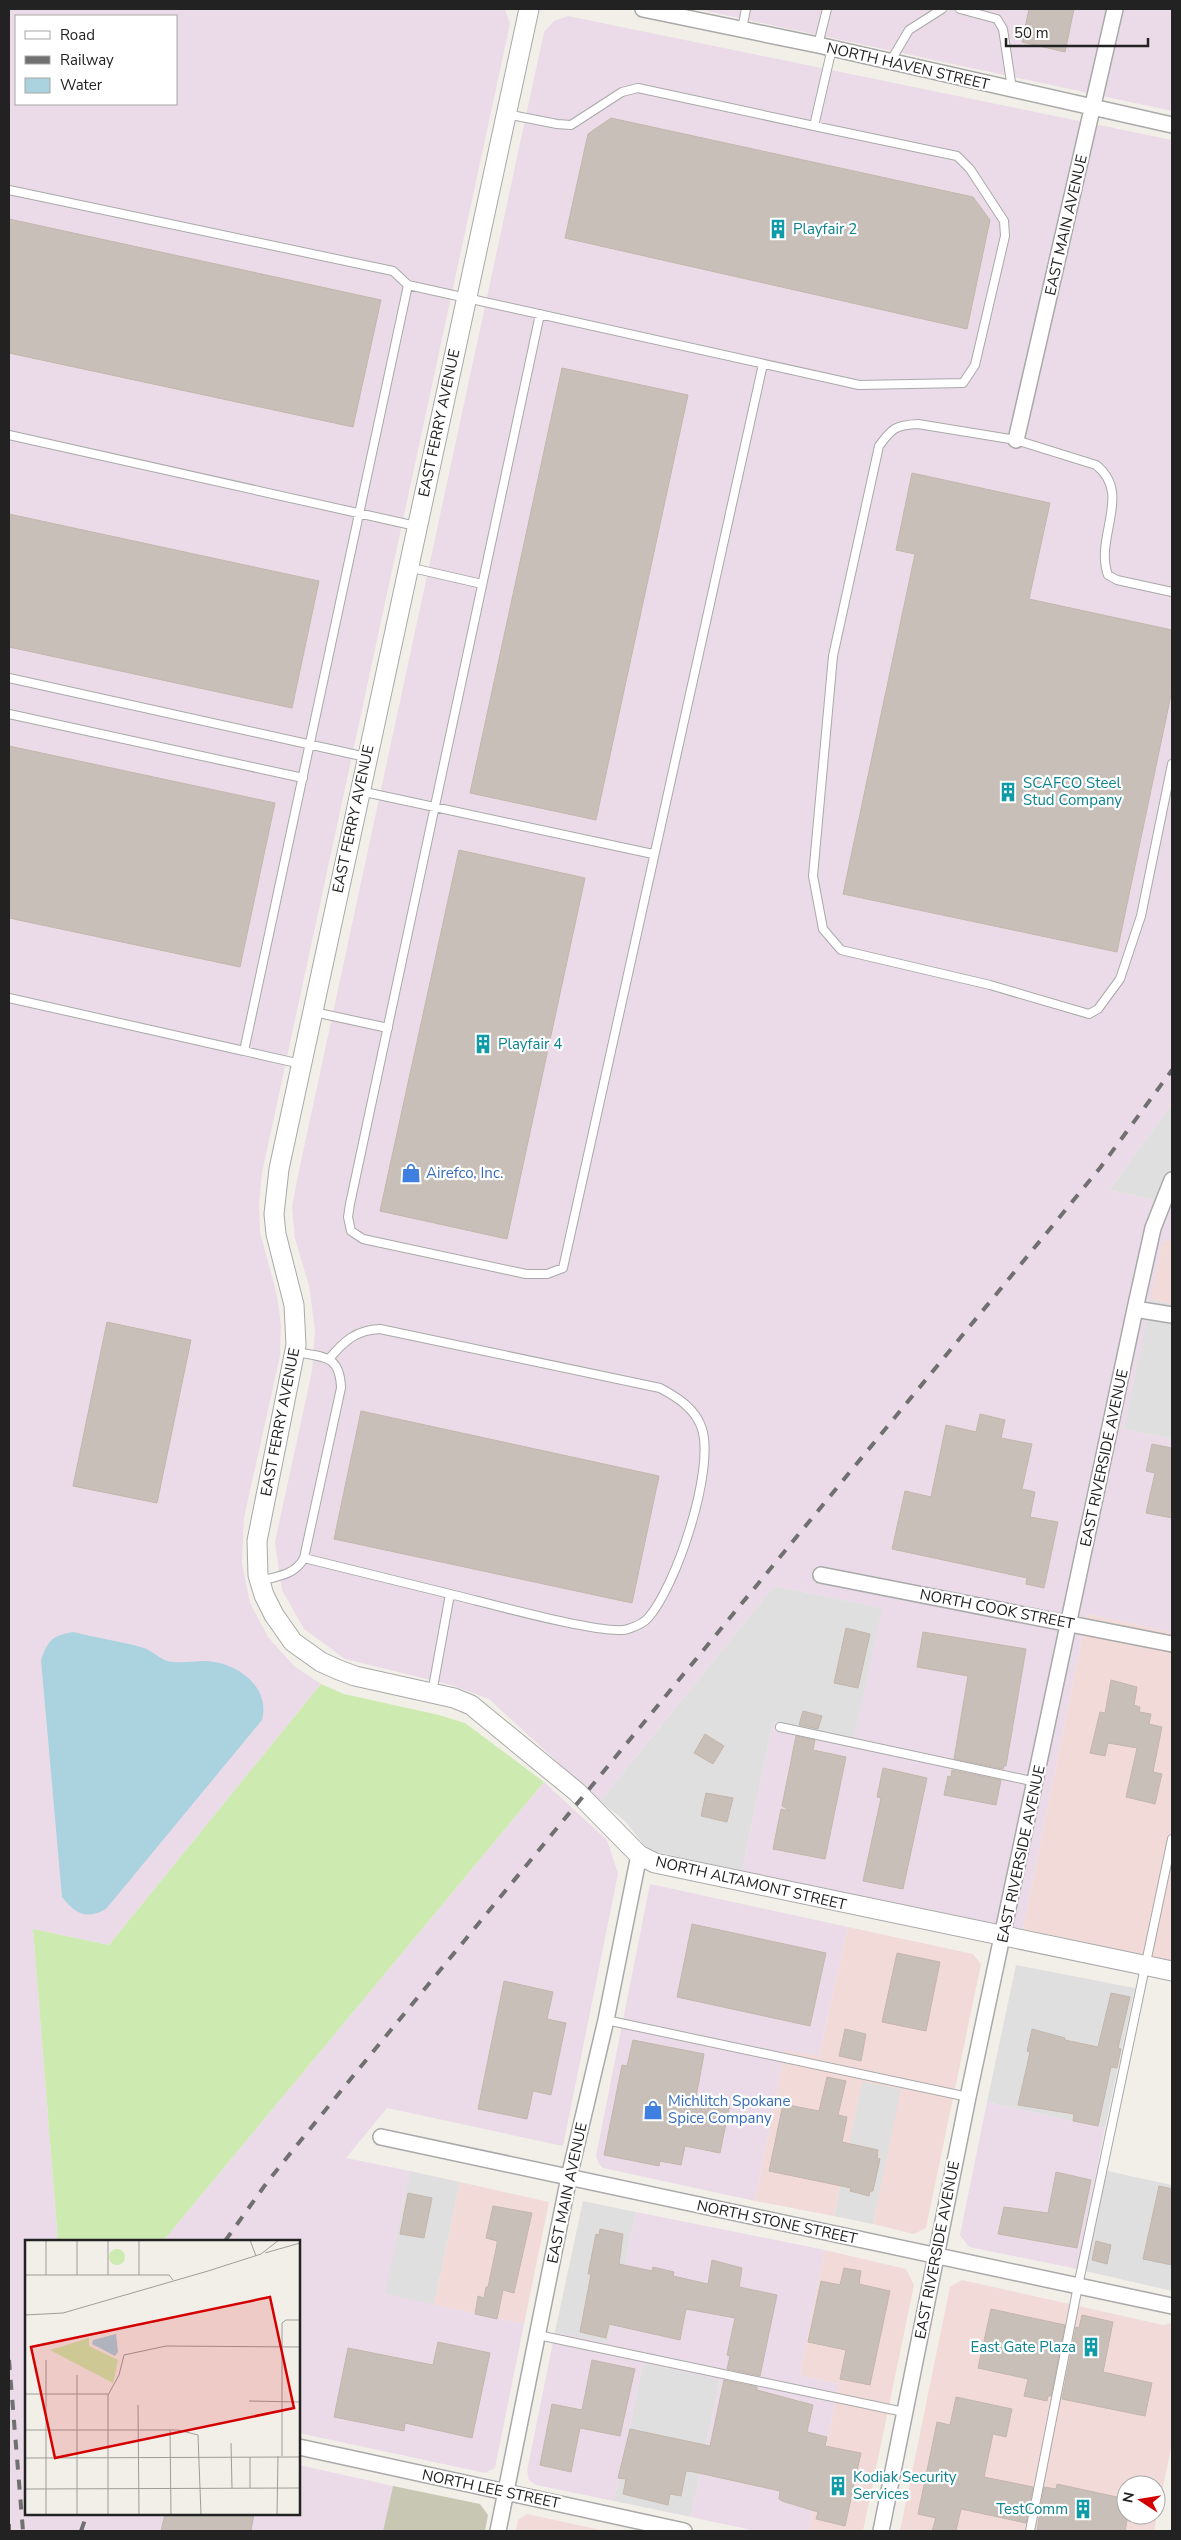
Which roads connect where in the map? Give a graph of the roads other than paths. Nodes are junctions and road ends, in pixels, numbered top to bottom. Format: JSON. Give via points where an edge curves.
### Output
{"nodes":[{"id":1,"x":528,"y":9,"type":"edge"},
{"id":2,"x":643,"y":9,"type":"edge"},
{"id":3,"x":746,"y":9,"type":"edge"},
{"id":4,"x":827,"y":9,"type":"edge"},
{"id":5,"x":942,"y":9,"type":"edge"},
{"id":6,"x":960,"y":9,"type":"edge"},
{"id":7,"x":1115,"y":9,"type":"edge"},
{"id":8,"x":742,"y":29,"type":"junction"},
{"id":9,"x":825,"y":47,"type":"junction"},
{"id":10,"x":890,"y":62,"type":"junction"},
{"id":11,"x":1012,"y":89,"type":"junction"},
{"id":12,"x":1094,"y":108,"type":"junction"},
{"id":13,"x":506,"y":113,"type":"junction"},
{"id":14,"x":1172,"y":125,"type":"edge"},
{"id":15,"x":814,"y":126,"type":"junction"},
{"id":16,"x":9,"y":190,"type":"edge"},
{"id":17,"x":408,"y":285,"type":"junction"},
{"id":18,"x":466,"y":297,"type":"junction"},
{"id":19,"x":540,"y":314,"type":"junction"},
{"id":20,"x":764,"y":364,"type":"junction"},
{"id":21,"x":9,"y":435,"type":"edge"},
{"id":22,"x":1016,"y":440,"type":"junction"},
{"id":23,"x":359,"y":513,"type":"junction"},
{"id":24,"x":416,"y":526,"type":"junction"},
{"id":25,"x":407,"y":567,"type":"junction"},
{"id":26,"x":482,"y":584,"type":"junction"},
{"id":27,"x":1172,"y":592,"type":"edge"},
{"id":28,"x":9,"y":678,"type":"edge"},
{"id":29,"x":9,"y":714,"type":"edge"},
{"id":30,"x":310,"y":744,"type":"junction"},
{"id":31,"x":366,"y":757,"type":"junction"},
{"id":32,"x":1172,"y":764,"type":"edge"},
{"id":33,"x":303,"y":778,"type":"junction"},
{"id":34,"x":359,"y":791,"type":"junction"},
{"id":35,"x":435,"y":807,"type":"junction"},
{"id":36,"x":653,"y":854,"type":"junction"},
{"id":37,"x":9,"y":998,"type":"edge"},
{"id":38,"x":312,"y":1012,"type":"junction"},
{"id":39,"x":388,"y":1028,"type":"junction"},
{"id":40,"x":244,"y":1051,"type":"junction"},
{"id":41,"x":301,"y":1064,"type":"junction"},
{"id":42,"x":1172,"y":1180,"type":"edge"},
{"id":43,"x":1135,"y":1309,"type":"junction"},
{"id":44,"x":1172,"y":1316,"type":"edge"},
{"id":45,"x":295,"y":1352,"type":"junction"},
{"id":46,"x":329,"y":1358,"type":"junction"},
{"id":47,"x":304,"y":1558,"type":"junction"},
{"id":48,"x":820,"y":1575,"type":"dead end"},
{"id":49,"x":260,"y":1581,"type":"junction"},
{"id":50,"x":450,"y":1594,"type":"junction"},
{"id":51,"x":1070,"y":1622,"type":"junction"},
{"id":52,"x":282,"y":1628,"type":"joint"},
{"id":53,"x":1172,"y":1644,"type":"edge"},
{"id":54,"x":432,"y":1693,"type":"junction"},
{"id":55,"x":780,"y":1727,"type":"dead end"},
{"id":56,"x":1036,"y":1782,"type":"junction"},
{"id":57,"x":1172,"y":1839,"type":"edge"},
{"id":58,"x":639,"y":1855,"type":"junction"},
{"id":59,"x":1003,"y":1937,"type":"junction"},
{"id":60,"x":1146,"y":1966,"type":"junction"},
{"id":61,"x":1172,"y":1971,"type":"edge"},
{"id":62,"x":606,"y":2020,"type":"junction"},
{"id":63,"x":968,"y":2097,"type":"junction"},
{"id":64,"x":381,"y":2138,"type":"dead end"},
{"id":65,"x":569,"y":2177,"type":"junction"},
{"id":66,"x":935,"y":2256,"type":"junction"},
{"id":67,"x":1078,"y":2286,"type":"junction"},
{"id":68,"x":1172,"y":2306,"type":"edge"},
{"id":69,"x":538,"y":2335,"type":"junction"},
{"id":70,"x":904,"y":2412,"type":"junction"},
{"id":71,"x":300,"y":2447,"type":"edge"},
{"id":72,"x":506,"y":2493,"type":"junction"},
{"id":73,"x":498,"y":2531,"type":"edge"},
{"id":74,"x":684,"y":2531,"type":"edge"},
{"id":75,"x":881,"y":2531,"type":"edge"},
{"id":76,"x":1030,"y":2531,"type":"edge"}],
"edges":[{"from":1,"to":13,"type":"street","name":"EAST FERRY AVENUE"},
{"from":2,"to":8,"type":"street","name":"NORTH HAVEN STREET"},
{"from":3,"to":8,"type":"lane"},
{"from":4,"to":9,"type":"lane"},
{"from":5,"to":10,"type":"lane","via":[[909,30]]},
{"from":6,"to":11,"type":"lane","via":[[997,18],[1003,28]]},
{"from":7,"to":12,"type":"street","name":"EAST MAIN AVENUE"},
{"from":8,"to":9,"type":"street","name":"NORTH HAVEN STREET"},
{"from":9,"to":10,"type":"street","name":"NORTH HAVEN STREET"},
{"from":9,"to":15,"type":"lane"},
{"from":10,"to":11,"type":"street","name":"NORTH HAVEN STREET"},
{"from":11,"to":12,"type":"street","name":"NORTH HAVEN STREET"},
{"from":12,"to":14,"type":"street","name":"NORTH HAVEN STREET"},
{"from":12,"to":22,"type":"street","name":"EAST MAIN AVENUE"},
{"from":13,"to":15,"type":"lane","via":[[571,125],[622,92],[638,88]]},
{"from":13,"to":18,"type":"street","name":"EAST FERRY AVENUE"},
{"from":15,"to":20,"type":"lane","via":[[957,156],[1004,221],[1005,236],[975,365],[963,383],[859,385]]},
{"from":16,"to":17,"type":"lane","via":[[393,271]]},
{"from":17,"to":18,"type":"lane"},
{"from":17,"to":23,"type":"lane"},
{"from":18,"to":19,"type":"lane"},
{"from":18,"to":24,"type":"street","name":"EAST FERRY AVENUE"},
{"from":19,"to":20,"type":"lane"},
{"from":19,"to":26,"type":"lane"},
{"from":20,"to":36,"type":"lane"},
{"from":21,"to":23,"type":"lane"},
{"from":22,"to":27,"type":"lane","via":[[1096,465],[1107,473],[1113,488],[1104,553],[1108,574],[1116,580]]},
{"from":22,"to":32,"type":"lane","via":[[918,424],[891,430],[879,446],[834,656],[812,876],[822,930],[841,950],[990,985],[1090,1014],[1098,1009],[1123,970],[1140,916]]},
{"from":23,"to":24,"type":"lane"},
{"from":23,"to":30,"type":"lane"},
{"from":24,"to":25,"type":"street","name":"EAST FERRY AVENUE"},
{"from":25,"to":26,"type":"lane"},
{"from":25,"to":31,"type":"street","name":"EAST FERRY AVENUE"},
{"from":26,"to":35,"type":"lane"},
{"from":28,"to":30,"type":"lane"},
{"from":29,"to":33,"type":"lane"},
{"from":30,"to":31,"type":"lane"},
{"from":30,"to":33,"type":"lane"},
{"from":31,"to":34,"type":"street","name":"EAST FERRY AVENUE"},
{"from":33,"to":40,"type":"lane"},
{"from":34,"to":35,"type":"lane"},
{"from":34,"to":38,"type":"street","name":"EAST FERRY AVENUE"},
{"from":35,"to":36,"type":"lane"},
{"from":35,"to":39,"type":"lane"},
{"from":36,"to":39,"type":"lane","via":[[563,1268],[547,1274],[526,1274],[363,1238],[351,1231],[350,1204]]},
{"from":37,"to":40,"type":"lane"},
{"from":38,"to":39,"type":"lane"},
{"from":38,"to":41,"type":"street","name":"EAST FERRY AVENUE"},
{"from":40,"to":41,"type":"lane"},
{"from":41,"to":45,"type":"street","name":"EAST FERRY AVENUE","via":[[279,1169],[274,1214],[294,1305]]},
{"from":42,"to":43,"type":"street","name":"EAST RIVERSIDE AVENUE","via":[[1153,1228]]},
{"from":43,"to":44,"type":"street"},
{"from":43,"to":51,"type":"street","name":"EAST RIVERSIDE AVENUE"},
{"from":45,"to":46,"type":"lane"},
{"from":45,"to":49,"type":"street","name":"EAST FERRY AVENUE","via":[[258,1534]]},
{"from":46,"to":47,"type":"lane","via":[[341,1376],[341,1388]]},
{"from":46,"to":50,"type":"lane","via":[[355,1334],[366,1329],[380,1329],[660,1388],[681,1400],[702,1429],[706,1458],[697,1504],[672,1576],[657,1607],[646,1621],[626,1630],[599,1629]]},
{"from":47,"to":49,"type":"lane","via":[[293,1571]]},
{"from":47,"to":50,"type":"lane"},
{"from":48,"to":51,"type":"street","name":"NORTH COOK STREET"},
{"from":49,"to":52,"type":"street","name":"EAST FERRY AVENUE","via":[[264,1596]]},
{"from":50,"to":54,"type":"lane"},
{"from":51,"to":53,"type":"street","name":"NORTH COOK STREET"},
{"from":51,"to":56,"type":"street","name":"EAST RIVERSIDE AVENUE"},
{"from":52,"to":54,"type":"street","name":"NORTH ALTAMONT STREET","via":[[307,1653],[338,1670]]},
{"from":54,"to":58,"type":"street","name":"NORTH ALTAMONT STREET","via":[[462,1701],[483,1713],[577,1792]]},
{"from":55,"to":56,"type":"lane"},
{"from":56,"to":59,"type":"street","name":"EAST RIVERSIDE AVENUE"},
{"from":57,"to":60,"type":"lane"},
{"from":58,"to":59,"type":"street","name":"NORTH ALTAMONT STREET","via":[[655,1863],[693,1873]]},
{"from":58,"to":62,"type":"street","name":"EAST MAIN AVENUE"},
{"from":59,"to":60,"type":"street","name":"NORTH ALTAMONT STREET"},
{"from":59,"to":63,"type":"street","name":"EAST RIVERSIDE AVENUE"},
{"from":60,"to":61,"type":"street","name":"NORTH ALTAMONT STREET"},
{"from":60,"to":67,"type":"lane"},
{"from":62,"to":63,"type":"lane"},
{"from":62,"to":65,"type":"street","name":"EAST MAIN AVENUE"},
{"from":63,"to":66,"type":"street","name":"EAST RIVERSIDE AVENUE"},
{"from":64,"to":65,"type":"street","name":"NORTH STONE STREET"},
{"from":65,"to":66,"type":"street","name":"NORTH STONE STREET"},
{"from":65,"to":69,"type":"street","name":"EAST MAIN AVENUE"},
{"from":66,"to":67,"type":"street","name":"NORTH STONE STREET"},
{"from":66,"to":70,"type":"street","name":"EAST RIVERSIDE AVENUE"},
{"from":67,"to":68,"type":"street","name":"NORTH STONE STREET"},
{"from":67,"to":76,"type":"lane"},
{"from":69,"to":70,"type":"lane"},
{"from":69,"to":72,"type":"street","name":"EAST MAIN AVENUE"},
{"from":70,"to":75,"type":"street","name":"EAST RIVERSIDE AVENUE"},
{"from":71,"to":72,"type":"street","name":"NORTH LEE STREET"},
{"from":72,"to":73,"type":"street","name":"EAST MAIN AVENUE"},
{"from":72,"to":74,"type":"street","name":"NORTH LEE STREET"}]}
